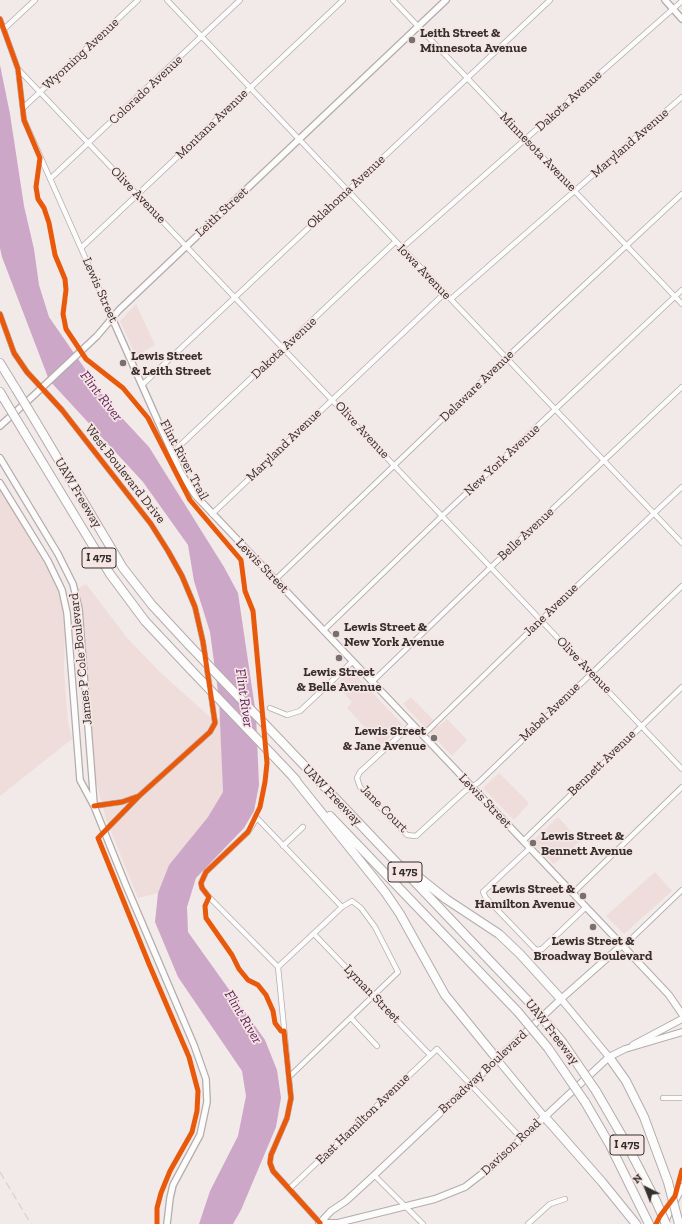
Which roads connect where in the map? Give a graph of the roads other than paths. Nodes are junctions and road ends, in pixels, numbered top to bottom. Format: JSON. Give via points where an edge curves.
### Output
{"nodes":[{"id":1,"x":35,"y":0,"type":"edge"},
{"id":2,"x":138,"y":0,"type":"edge"},
{"id":3,"x":167,"y":0,"type":"edge"},
{"id":4,"x":240,"y":0,"type":"edge"},
{"id":5,"x":343,"y":0,"type":"edge"},
{"id":6,"x":393,"y":0,"type":"edge"},
{"id":7,"x":446,"y":0,"type":"edge"},
{"id":8,"x":550,"y":0,"type":"edge"},
{"id":9,"x":665,"y":0,"type":"edge"},
{"id":10,"x":682,"y":1,"type":"edge"},
{"id":11,"x":673,"y":9,"type":"junction"},
{"id":12,"x":0,"y":19,"type":"edge"},
{"id":13,"x":682,"y":19,"type":"edge"},
{"id":14,"x":418,"y":26,"type":"junction"},
{"id":15,"x":4,"y":29,"type":"junction"},
{"id":16,"x":202,"y":37,"type":"junction"},
{"id":17,"x":18,"y":69,"type":"junction"},
{"id":18,"x":466,"y":79,"type":"junction"},
{"id":19,"x":250,"y":88,"type":"junction"},
{"id":20,"x":41,"y":92,"type":"junction"},
{"id":21,"x":682,"y":97,"type":"edge"},
{"id":22,"x":23,"y":108,"type":"junction"},
{"id":23,"x":299,"y":139,"type":"junction"},
{"id":24,"x":525,"y":140,"type":"junction"},
{"id":25,"x":89,"y":144,"type":"junction"},
{"id":26,"x":50,"y":179,"type":"junction"},
{"id":27,"x":347,"y":190,"type":"junction"},
{"id":28,"x":575,"y":190,"type":"junction"},
{"id":29,"x":682,"y":194,"type":"edge"},
{"id":30,"x":138,"y":195,"type":"junction"},
{"id":31,"x":395,"y":242,"type":"junction"},
{"id":32,"x":187,"y":246,"type":"junction"},
{"id":33,"x":627,"y":246,"type":"junction"},
{"id":34,"x":81,"y":248,"type":"junction"},
{"id":35,"x":402,"y":248,"type":"junction"},
{"id":36,"x":682,"y":290,"type":"edge"},
{"id":37,"x":445,"y":293,"type":"junction"},
{"id":38,"x":235,"y":297,"type":"junction"},
{"id":39,"x":675,"y":297,"type":"junction"},
{"id":40,"x":451,"y":300,"type":"junction"},
{"id":41,"x":682,"y":304,"type":"edge"},
{"id":42,"x":0,"y":314,"type":"edge"},
{"id":43,"x":112,"y":318,"type":"junction"},
{"id":44,"x":283,"y":348,"type":"junction"},
{"id":45,"x":506,"y":358,"type":"junction"},
{"id":46,"x":0,"y":363,"type":"edge"},
{"id":47,"x":142,"y":385,"type":"junction"},
{"id":48,"x":682,"y":387,"type":"edge"},
{"id":49,"x":2,"y":396,"type":"edge"},
{"id":50,"x":332,"y":399,"type":"junction"},
{"id":51,"x":555,"y":410,"type":"junction"},
{"id":52,"x":0,"y":426,"type":"edge"},
{"id":53,"x":172,"y":453,"type":"junction"},
{"id":54,"x":0,"y":458,"type":"edge"},
{"id":55,"x":604,"y":461,"type":"junction"},
{"id":56,"x":394,"y":465,"type":"junction"},
{"id":57,"x":0,"y":483,"type":"edge"},
{"id":58,"x":682,"y":487,"type":"edge"},
{"id":59,"x":654,"y":513,"type":"junction"},
{"id":60,"x":212,"y":514,"type":"junction"},
{"id":61,"x":442,"y":516,"type":"junction"},
{"id":62,"x":682,"y":543,"type":"edge"},
{"id":63,"x":491,"y":567,"type":"junction"},
{"id":64,"x":275,"y":580,"type":"junction"},
{"id":65,"x":682,"y":586,"type":"edge"},
{"id":66,"x":541,"y":620,"type":"junction"},
{"id":67,"x":323,"y":631,"type":"junction"},
{"id":68,"x":352,"y":662,"type":"junction"},
{"id":69,"x":591,"y":672,"type":"junction"},
{"id":70,"x":372,"y":682,"type":"junction"},
{"id":71,"x":682,"y":687,"type":"edge"},
{"id":72,"x":270,"y":708,"type":"dead end"},
{"id":73,"x":412,"y":724,"type":"junction"},
{"id":74,"x":641,"y":726,"type":"junction"},
{"id":75,"x":422,"y":735,"type":"junction"},
{"id":76,"x":682,"y":769,"type":"edge"},
{"id":77,"x":293,"y":777,"type":"junction"},
{"id":78,"x":472,"y":787,"type":"junction"},
{"id":79,"x":682,"y":787,"type":"edge"},
{"id":80,"x":139,"y":796,"type":"junction"},
{"id":81,"x":94,"y":806,"type":"junction"},
{"id":82,"x":303,"y":827,"type":"dead end"},
{"id":83,"x":104,"y":832,"type":"junction"},
{"id":84,"x":416,"y":836,"type":"joint"},
{"id":85,"x":523,"y":841,"type":"junction"},
{"id":86,"x":379,"y":845,"type":"junction"},
{"id":87,"x":284,"y":846,"type":"junction"},
{"id":88,"x":530,"y":848,"type":"junction"},
{"id":89,"x":682,"y":890,"type":"edge"},
{"id":90,"x":573,"y":893,"type":"junction"},
{"id":91,"x":342,"y":907,"type":"junction"},
{"id":92,"x":586,"y":907,"type":"junction"},
{"id":93,"x":314,"y":934,"type":"junction"},
{"id":94,"x":622,"y":945,"type":"junction"},
{"id":95,"x":278,"y":967,"type":"junction"},
{"id":96,"x":374,"y":996,"type":"junction"},
{"id":97,"x":561,"y":999,"type":"junction"},
{"id":98,"x":682,"y":1014,"type":"edge"},
{"id":99,"x":351,"y":1018,"type":"junction"},
{"id":100,"x":682,"y":1019,"type":"edge"},
{"id":101,"x":682,"y":1032,"type":"edge"},
{"id":102,"x":377,"y":1046,"type":"dead end"},
{"id":103,"x":625,"y":1049,"type":"junction"},
{"id":104,"x":430,"y":1055,"type":"junction"},
{"id":105,"x":609,"y":1057,"type":"junction"},
{"id":106,"x":497,"y":1059,"type":"junction"},
{"id":107,"x":289,"y":1077,"type":"junction"},
{"id":108,"x":469,"y":1084,"type":"junction"},
{"id":109,"x":663,"y":1098,"type":"dead end"},
{"id":110,"x":682,"y":1098,"type":"edge"},
{"id":111,"x":544,"y":1116,"type":"junction"},
{"id":112,"x":521,"y":1138,"type":"junction"},
{"id":113,"x":374,"y":1175,"type":"junction"},
{"id":114,"x":682,"y":1187,"type":"edge"},
{"id":115,"x":288,"y":1189,"type":"junction"},
{"id":116,"x":565,"y":1199,"type":"dead end"},
{"id":117,"x":682,"y":1206,"type":"edge"},
{"id":118,"x":404,"y":1207,"type":"junction"},
{"id":119,"x":673,"y":1207,"type":"junction"},
{"id":120,"x":647,"y":1221,"type":"edge"},
{"id":121,"x":167,"y":1224,"type":"edge"},
{"id":122,"x":320,"y":1224,"type":"edge"},
{"id":123,"x":423,"y":1224,"type":"edge"},
{"id":124,"x":528,"y":1224,"type":"edge"},
{"id":125,"x":636,"y":1224,"type":"edge"},
{"id":126,"x":665,"y":1224,"type":"edge"},
{"id":127,"x":679,"y":1224,"type":"edge"}],
"edges":[{"from":1,"to":15,"type":"street"},
{"from":2,"to":20,"type":"street","name":"Wyoming Avenue"},
{"from":3,"to":16,"type":"street","name":"Iowa Avenue"},
{"from":4,"to":16,"type":"street","name":"Colorado Avenue"},
{"from":5,"to":19,"type":"street","name":"Montana Avenue"},
{"from":6,"to":14,"type":"street","name":"Minnesota Avenue"},
{"from":7,"to":14,"type":"street","name":"Leith Street"},
{"from":8,"to":18,"type":"street","name":"Oklahoma Avenue"},
{"from":9,"to":11,"type":"street"},
{"from":10,"to":11,"type":"street","name":"Dakota Avenue"},
{"from":11,"to":13,"type":"street"},
{"from":11,"to":24,"type":"street","name":"Dakota Avenue"},
{"from":12,"to":15,"type":"street","name":"Lewis Street"},
{"from":14,"to":18,"type":"street","name":"Minnesota Avenue"},
{"from":14,"to":23,"type":"street","name":"Leith Street"},
{"from":15,"to":17,"type":"street","name":"Lewis Street"},
{"from":16,"to":19,"type":"street","name":"Iowa Avenue"},
{"from":16,"to":25,"type":"street","name":"Colorado Avenue"},
{"from":17,"to":20,"type":"street","name":"Olive Avenue"},
{"from":17,"to":22,"type":"street","name":"Lewis Street"},
{"from":18,"to":24,"type":"street","name":"Minnesota Avenue"},
{"from":18,"to":27,"type":"street","name":"Oklahoma Avenue"},
{"from":19,"to":23,"type":"street","name":"Iowa Avenue"},
{"from":19,"to":30,"type":"street","name":"Montana Avenue"},
{"from":20,"to":22,"type":"street","name":"Wyoming Avenue"},
{"from":20,"to":25,"type":"street","name":"Olive Avenue"},
{"from":21,"to":28,"type":"street","name":"Maryland Avenue"},
{"from":22,"to":26,"type":"street","name":"Lewis Street","via":[[24,120]]},
{"from":23,"to":27,"type":"street","name":"Iowa Avenue"},
{"from":23,"to":32,"type":"street","name":"Leith Street"},
{"from":24,"to":28,"type":"street","name":"Minnesota Avenue"},
{"from":24,"to":35,"type":"street","name":"Dakota Avenue"},
{"from":25,"to":26,"type":"street","name":"Colorado Avenue"},
{"from":25,"to":30,"type":"street","name":"Olive Avenue"},
{"from":26,"to":34,"type":"street","name":"Lewis Street"},
{"from":27,"to":31,"type":"street","name":"Iowa Avenue"},
{"from":27,"to":38,"type":"street","name":"Oklahoma Avenue"},
{"from":28,"to":33,"type":"street","name":"Minnesota Avenue"},
{"from":28,"to":40,"type":"street","name":"Maryland Avenue"},
{"from":29,"to":33,"type":"street","name":"Delaware Avenue"},
{"from":30,"to":32,"type":"street","name":"Olive Avenue"},
{"from":30,"to":34,"type":"street","name":"Montana Avenue"},
{"from":31,"to":35,"type":"street","name":"Iowa Avenue"},
{"from":31,"to":44,"type":"street","name":"Dakota Avenue"},
{"from":32,"to":38,"type":"street","name":"Olive Avenue"},
{"from":32,"to":43,"type":"street","name":"Leith Street"},
{"from":33,"to":39,"type":"street","name":"Minnesota Avenue"},
{"from":33,"to":45,"type":"street","name":"Delaware Avenue"},
{"from":34,"to":43,"type":"street","name":"Lewis Street"},
{"from":35,"to":37,"type":"street","name":"Iowa Avenue"},
{"from":36,"to":39,"type":"street","name":"New York Avenue"},
{"from":37,"to":40,"type":"street","name":"Iowa Avenue"},
{"from":37,"to":50,"type":"street","name":"Maryland Avenue"},
{"from":38,"to":44,"type":"street","name":"Olive Avenue"},
{"from":38,"to":47,"type":"street","name":"Oklahoma Avenue"},
{"from":39,"to":41,"type":"street","name":"Minnesota Avenue"},
{"from":39,"to":51,"type":"street","name":"New York Avenue"},
{"from":40,"to":45,"type":"street","name":"Iowa Avenue"},
{"from":42,"to":80,"type":"street","name":"West Boulevard Drive","via":[[14,353],[151,524],[182,576],[195,607],[215,723],[210,732]]},
{"from":43,"to":47,"type":"street","name":"Lewis Street"},
{"from":43,"to":52,"type":"street","name":"Leith Street","bridge":true,"via":[[97,336]]},
{"from":44,"to":50,"type":"street","name":"Olive Avenue"},
{"from":44,"to":53,"type":"street","name":"Dakota Avenue"},
{"from":45,"to":51,"type":"street","name":"Iowa Avenue"},
{"from":45,"to":56,"type":"street","name":"Delaware Avenue"},
{"from":46,"to":86,"type":"highway","name":"UAW Freeway","number":"I 475","bridge":true,"via":[[127,572],[152,605]]},
{"from":47,"to":53,"type":"street","name":"Lewis Street"},
{"from":48,"to":55,"type":"street","name":"Belle Avenue"},
{"from":49,"to":77,"type":"highway","name":"UAW Freeway","number":"I 475","bridge":true,"via":[[110,574],[145,620]]},
{"from":50,"to":56,"type":"street","name":"Olive Avenue"},
{"from":50,"to":60,"type":"street","name":"Maryland Avenue"},
{"from":51,"to":55,"type":"street","name":"Iowa Avenue"},
{"from":51,"to":61,"type":"street","name":"New York Avenue"},
{"from":53,"to":60,"type":"street","name":"Lewis Street","via":[[188,485]]},
{"from":54,"to":81,"type":"street","name":"James P Cole Boulevard","via":[[58,554],[73,584],[79,609]]},
{"from":55,"to":59,"type":"street","name":"Iowa Avenue"},
{"from":55,"to":63,"type":"street","name":"Belle Avenue"},
{"from":56,"to":61,"type":"street","name":"Olive Avenue"},
{"from":56,"to":64,"type":"street","name":"Delaware Avenue"},
{"from":57,"to":81,"type":"street","name":"James P Cole Boulevard","via":[[48,561],[62,590],[67,613],[80,780]]},
{"from":58,"to":59,"type":"street","name":"Jane Avenue"},
{"from":59,"to":62,"type":"street","name":"Iowa Avenue"},
{"from":59,"to":66,"type":"street","name":"Jane Avenue"},
{"from":60,"to":64,"type":"street","name":"Lewis Street"},
{"from":61,"to":63,"type":"street","name":"Olive Avenue"},
{"from":61,"to":67,"type":"street","name":"New York Avenue"},
{"from":63,"to":66,"type":"street","name":"Olive Avenue"},
{"from":63,"to":70,"type":"street","name":"Belle Avenue"},
{"from":64,"to":67,"type":"street","name":"Lewis Street"},
{"from":65,"to":69,"type":"street","name":"Mabel Avenue"},
{"from":66,"to":69,"type":"street","name":"Olive Avenue"},
{"from":66,"to":75,"type":"street","name":"Jane Avenue"},
{"from":67,"to":68,"type":"street","name":"Lewis Street"},
{"from":68,"to":70,"type":"street","name":"Lewis Street"},
{"from":68,"to":72,"type":"street","via":[[300,711],[288,715]]},
{"from":69,"to":74,"type":"street","name":"Olive Avenue"},
{"from":69,"to":78,"type":"street","name":"Mabel Avenue"},
{"from":70,"to":73,"type":"street","name":"Lewis Street"},
{"from":71,"to":74,"type":"street","name":"Bennett Avenue"},
{"from":73,"to":75,"type":"street","name":"Lewis Street"},
{"from":73,"to":84,"type":"street","name":"Jane Court","via":[[360,772],[357,778],[360,787],[407,835]]},
{"from":74,"to":76,"type":"street","name":"Olive Avenue"},
{"from":74,"to":85,"type":"street","name":"Bennett Avenue"},
{"from":75,"to":78,"type":"street","name":"Lewis Street"},
{"from":77,"to":106,"type":"highway","via":[[385,892],[446,995]]},
{"from":77,"to":120,"type":"highway","name":"UAW Freeway","number":"I 475","bridge":true,"via":[[518,1012],[548,1048],[585,1102],[610,1145]]},
{"from":78,"to":84,"type":"street","name":"Mabel Avenue"},
{"from":78,"to":85,"type":"street","name":"Lewis Street"},
{"from":79,"to":90,"type":"street"},
{"from":80,"to":81,"type":"street","via":[[122,802]]},
{"from":80,"to":83,"type":"street"},
{"from":81,"to":83,"type":"street","name":"James P Cole Boulevard"},
{"from":82,"to":87,"type":"street"},
{"from":83,"to":121,"type":"street","name":"James P Cole Boulevard","via":[[206,1079],[207,1102],[200,1135],[173,1185]]},
{"from":85,"to":88,"type":"street","name":"Lewis Street"},
{"from":86,"to":97,"type":"highway","via":[[446,899],[499,934]]},
{"from":86,"to":126,"type":"highway","name":"UAW Freeway","number":"I 475","bridge":true,"via":[[530,1002],[569,1052],[622,1134]]},
{"from":87,"to":91,"type":"street"},
{"from":87,"to":95,"type":"street","via":[[257,818],[248,832],[206,872],[201,883],[209,897]]},
{"from":88,"to":90,"type":"street","name":"Lewis Street"},
{"from":88,"to":92,"type":"street","via":[[483,892],[486,898],[536,950],[542,949]]},
{"from":89,"to":94,"type":"street","name":"Broadway Boulevard"},
{"from":90,"to":92,"type":"street","name":"Lewis Street"},
{"from":91,"to":93,"type":"street"},
{"from":91,"to":96,"type":"street","via":[[352,901],[361,908],[375,927],[398,972]]},
{"from":92,"to":94,"type":"street","name":"Lewis Street"},
{"from":93,"to":95,"type":"street"},
{"from":93,"to":96,"type":"street","name":"Lyman Street"},
{"from":94,"to":97,"type":"main road","name":"Broadway Boulevard"},
{"from":94,"to":98,"type":"main road","name":"Lewis Street","via":[[669,995]]},
{"from":95,"to":107,"type":"street"},
{"from":96,"to":99,"type":"street"},
{"from":96,"to":104,"type":"street","name":"Lyman Street"},
{"from":97,"to":105,"type":"main road"},
{"from":97,"to":106,"type":"main road","name":"Broadway Boulevard"},
{"from":99,"to":102,"type":"street"},
{"from":99,"to":107,"type":"street"},
{"from":100,"to":103,"type":"main road"},
{"from":101,"to":103,"type":"main road","name":"Davison Road"},
{"from":103,"to":105,"type":"main road","name":"Davison Road"},
{"from":104,"to":108,"type":"street","name":"East Hamilton Avenue","via":[[437,1049]]},
{"from":104,"to":115,"type":"street","name":"East Hamilton Avenue"},
{"from":105,"to":111,"type":"main road","name":"Davison Road"},
{"from":105,"to":127,"type":"highway","bridge":true,"via":[[626,1081],[644,1117],[668,1182]]},
{"from":106,"to":108,"type":"main road","name":"Broadway Boulevard"},
{"from":106,"to":111,"type":"main road"},
{"from":107,"to":115,"type":"street","via":[[291,1098],[287,1118],[270,1163]]},
{"from":108,"to":112,"type":"street"},
{"from":108,"to":113,"type":"main road","name":"Broadway Boulevard"},
{"from":109,"to":110,"type":"street"},
{"from":111,"to":112,"type":"main road","name":"Davison Road"},
{"from":111,"to":125,"type":"highway"},
{"from":112,"to":118,"type":"main road","name":"Davison Road","via":[[492,1166],[465,1186],[445,1196]]},
{"from":113,"to":118,"type":"street"},
{"from":113,"to":122,"type":"main road","name":"Broadway Boulevard","via":[[331,1211]]},
{"from":114,"to":119,"type":"main road"},
{"from":115,"to":122,"type":"street"},
{"from":116,"to":124,"type":"street","via":[[550,1204]]},
{"from":117,"to":119,"type":"main road"},
{"from":118,"to":122,"type":"main road","name":"Davison Road","via":[[338,1223]]},
{"from":118,"to":123,"type":"street"},
{"from":119,"to":126,"type":"main road"}]}
